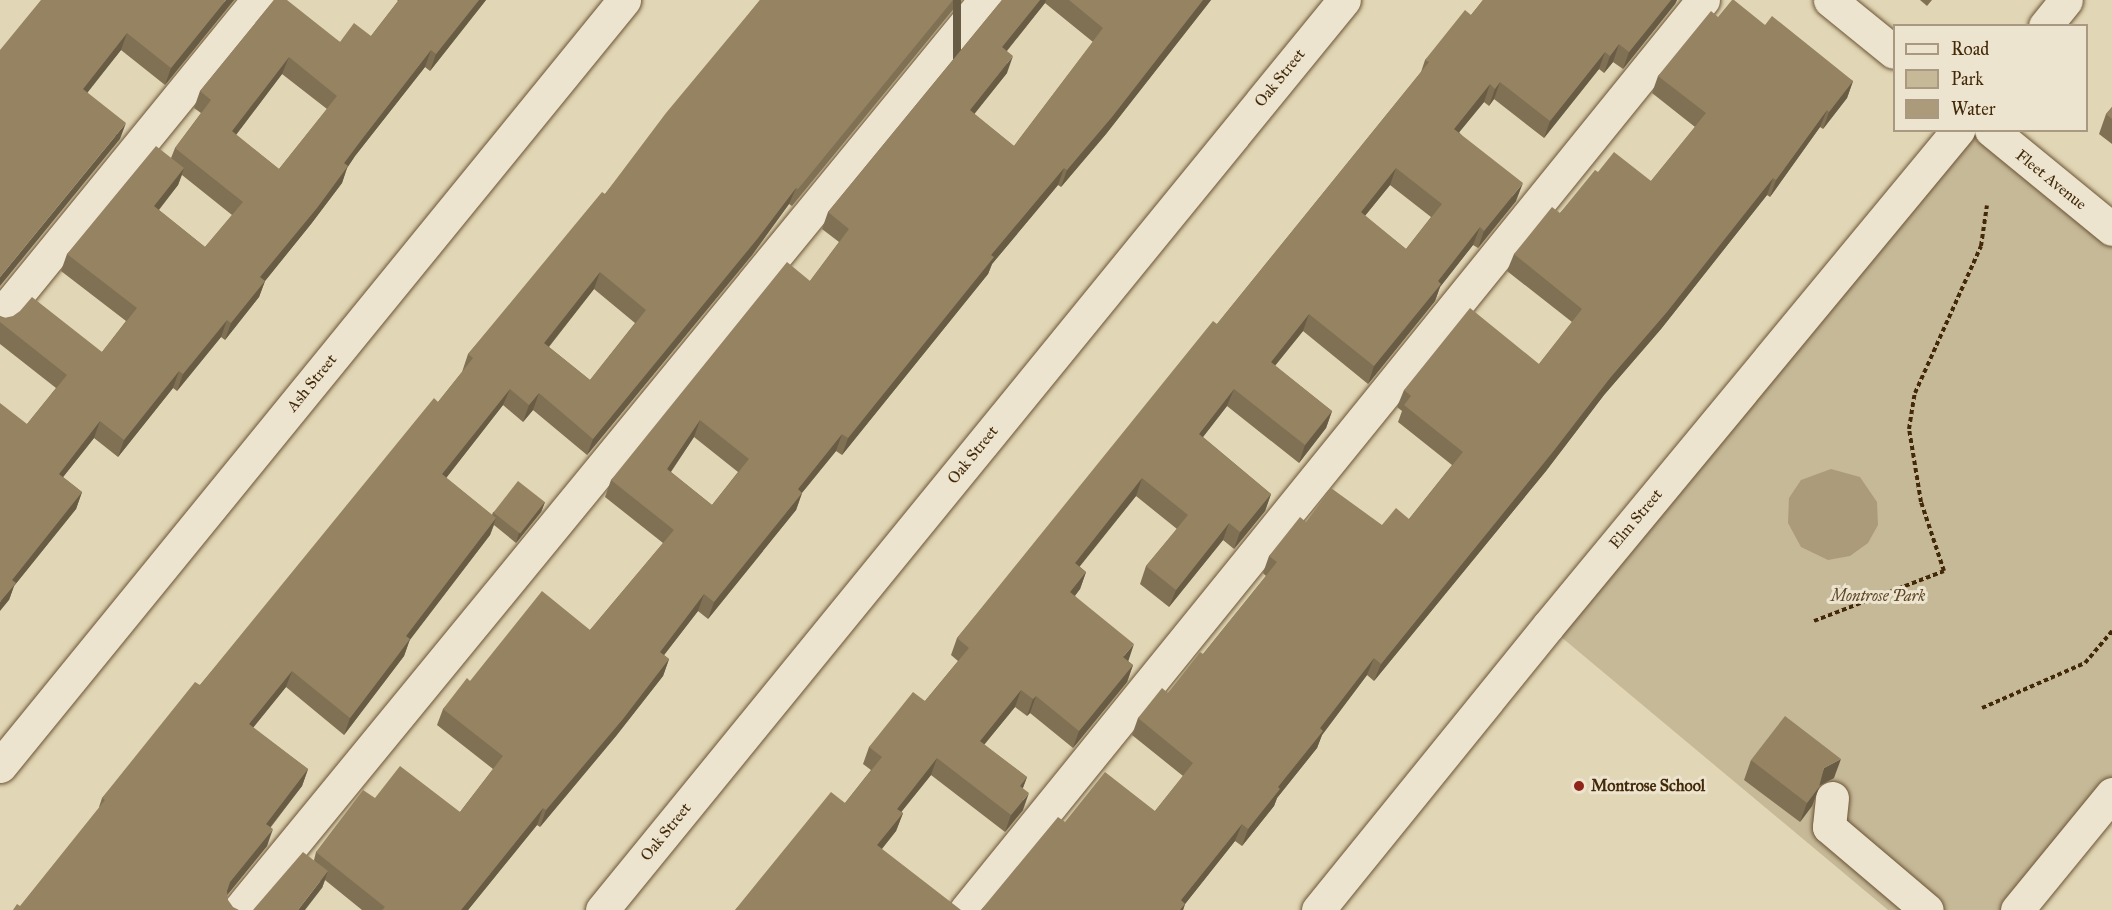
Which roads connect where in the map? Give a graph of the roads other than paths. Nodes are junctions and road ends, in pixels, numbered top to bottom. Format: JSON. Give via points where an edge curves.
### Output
{"nodes":[{"id":1,"x":258,"y":0,"type":"edge"},
{"id":2,"x":624,"y":0,"type":"edge"},
{"id":3,"x":985,"y":0,"type":"edge"},
{"id":4,"x":1344,"y":0,"type":"edge"},
{"id":5,"x":1703,"y":0,"type":"edge"},
{"id":6,"x":1830,"y":0,"type":"edge"},
{"id":7,"x":2066,"y":0,"type":"edge"},
{"id":8,"x":2047,"y":24,"type":"edge"},
{"id":9,"x":1893,"y":51,"type":"edge"},
{"id":10,"x":1956,"y":132,"type":"edge"},
{"id":11,"x":1993,"y":132,"type":"edge"},
{"id":12,"x":2112,"y":229,"type":"edge"},
{"id":13,"x":0,"y":316,"type":"edge"},
{"id":14,"x":0,"y":766,"type":"edge"},
{"id":15,"x":2112,"y":794,"type":"edge"},
{"id":16,"x":1832,"y":798,"type":"dead end"},
{"id":17,"x":239,"y":910,"type":"edge"},
{"id":18,"x":602,"y":910,"type":"edge"},
{"id":19,"x":966,"y":910,"type":"edge"},
{"id":20,"x":1318,"y":910,"type":"edge"},
{"id":21,"x":1927,"y":910,"type":"edge"},
{"id":22,"x":2018,"y":910,"type":"edge"}],
"edges":[{"from":1,"to":13,"type":"street"},
{"from":2,"to":14,"type":"street","name":"Ash Street"},
{"from":3,"to":17,"type":"street"},
{"from":4,"to":18,"type":"street","name":"Oak Street"},
{"from":5,"to":19,"type":"street"},
{"from":6,"to":9,"type":"street"},
{"from":7,"to":8,"type":"street"},
{"from":10,"to":20,"type":"street","name":"Elm Street"},
{"from":11,"to":12,"type":"street","name":"Fleet Avenue"},
{"from":15,"to":22,"type":"street"},
{"from":16,"to":21,"type":"street","via":[[1828,827]]}]}
